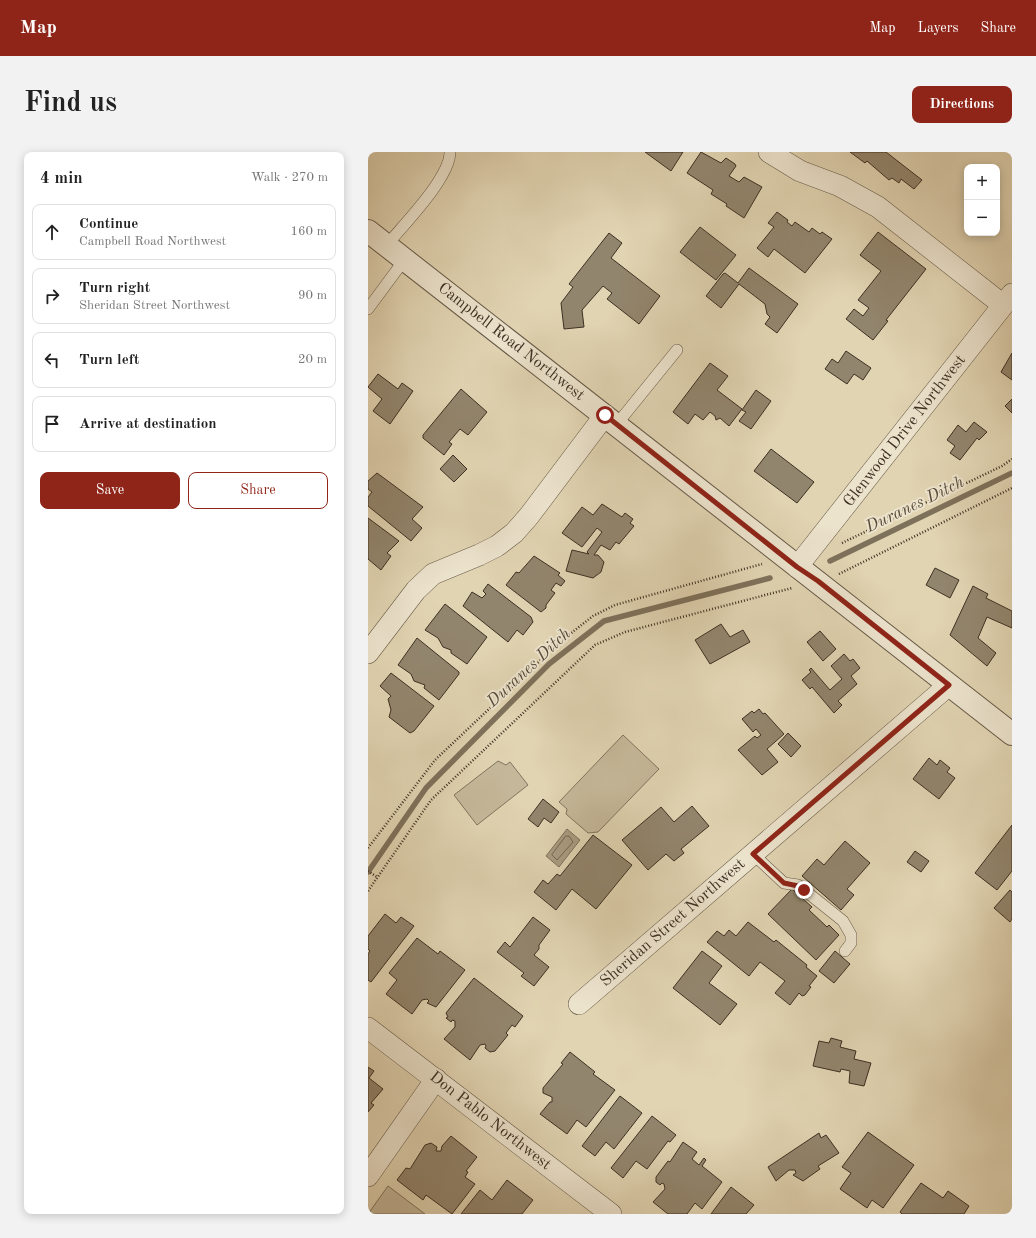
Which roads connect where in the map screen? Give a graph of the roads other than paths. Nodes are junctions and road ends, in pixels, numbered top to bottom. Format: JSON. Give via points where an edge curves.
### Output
{"nodes":[{"id":1,"x":450,"y":152,"type":"edge"},
{"id":2,"x":769,"y":152,"type":"edge"},
{"id":3,"x":368,"y":231,"type":"edge"},
{"id":4,"x":387,"y":245,"type":"junction"},
{"id":5,"x":406,"y":259,"type":"junction"},
{"id":6,"x":1008,"y":299,"type":"edge"},
{"id":7,"x":368,"y":309,"type":"edge"},
{"id":8,"x":677,"y":350,"type":"dead end"},
{"id":9,"x":611,"y":420,"type":"junction"},
{"id":10,"x":797,"y":560,"type":"junction"},
{"id":11,"x":368,"y":653,"type":"edge"},
{"id":12,"x":949,"y":685,"type":"junction"},
{"id":13,"x":1012,"y":734,"type":"edge"},
{"id":14,"x":753,"y":854,"type":"junction"},
{"id":15,"x":845,"y":952,"type":"dead end"},
{"id":16,"x":579,"y":1004,"type":"dead end"},
{"id":17,"x":368,"y":1028,"type":"edge"},
{"id":18,"x":436,"y":1079,"type":"junction"},
{"id":19,"x":368,"y":1176,"type":"edge"},
{"id":20,"x":611,"y":1214,"type":"edge"}],
"edges":[{"from":1,"to":4,"type":"lane","via":[[450,160],[441,180]]},
{"from":2,"to":6,"type":"street","via":[[800,171],[840,186],[878,207]]},
{"from":3,"to":4,"type":"street","name":"Campbell Road Northwest"},
{"from":4,"to":5,"type":"street","name":"Campbell Road Northwest"},
{"from":5,"to":7,"type":"lane"},
{"from":5,"to":9,"type":"street","name":"Campbell Road Northwest"},
{"from":6,"to":10,"type":"street","name":"Glenwood Drive Northwest"},
{"from":8,"to":9,"type":"lane"},
{"from":9,"to":10,"type":"street","name":"Campbell Road Northwest"},
{"from":9,"to":11,"type":"street","via":[[514,533],[497,546],[433,574],[416,590]]},
{"from":10,"to":12,"type":"street","name":"Campbell Road Northwest","via":[[818,581]]},
{"from":12,"to":13,"type":"street","name":"Campbell Road Northwest"},
{"from":12,"to":14,"type":"street","name":"Sheridan Street Northwest"},
{"from":14,"to":15,"type":"lane","via":[[784,883],[798,886],[843,921],[852,935],[851,943]]},
{"from":14,"to":16,"type":"street","name":"Sheridan Street Northwest"},
{"from":17,"to":18,"type":"street","name":"Don Pablo Northwest"},
{"from":18,"to":19,"type":"street"},
{"from":18,"to":20,"type":"street","name":"Don Pablo Northwest"}]}
